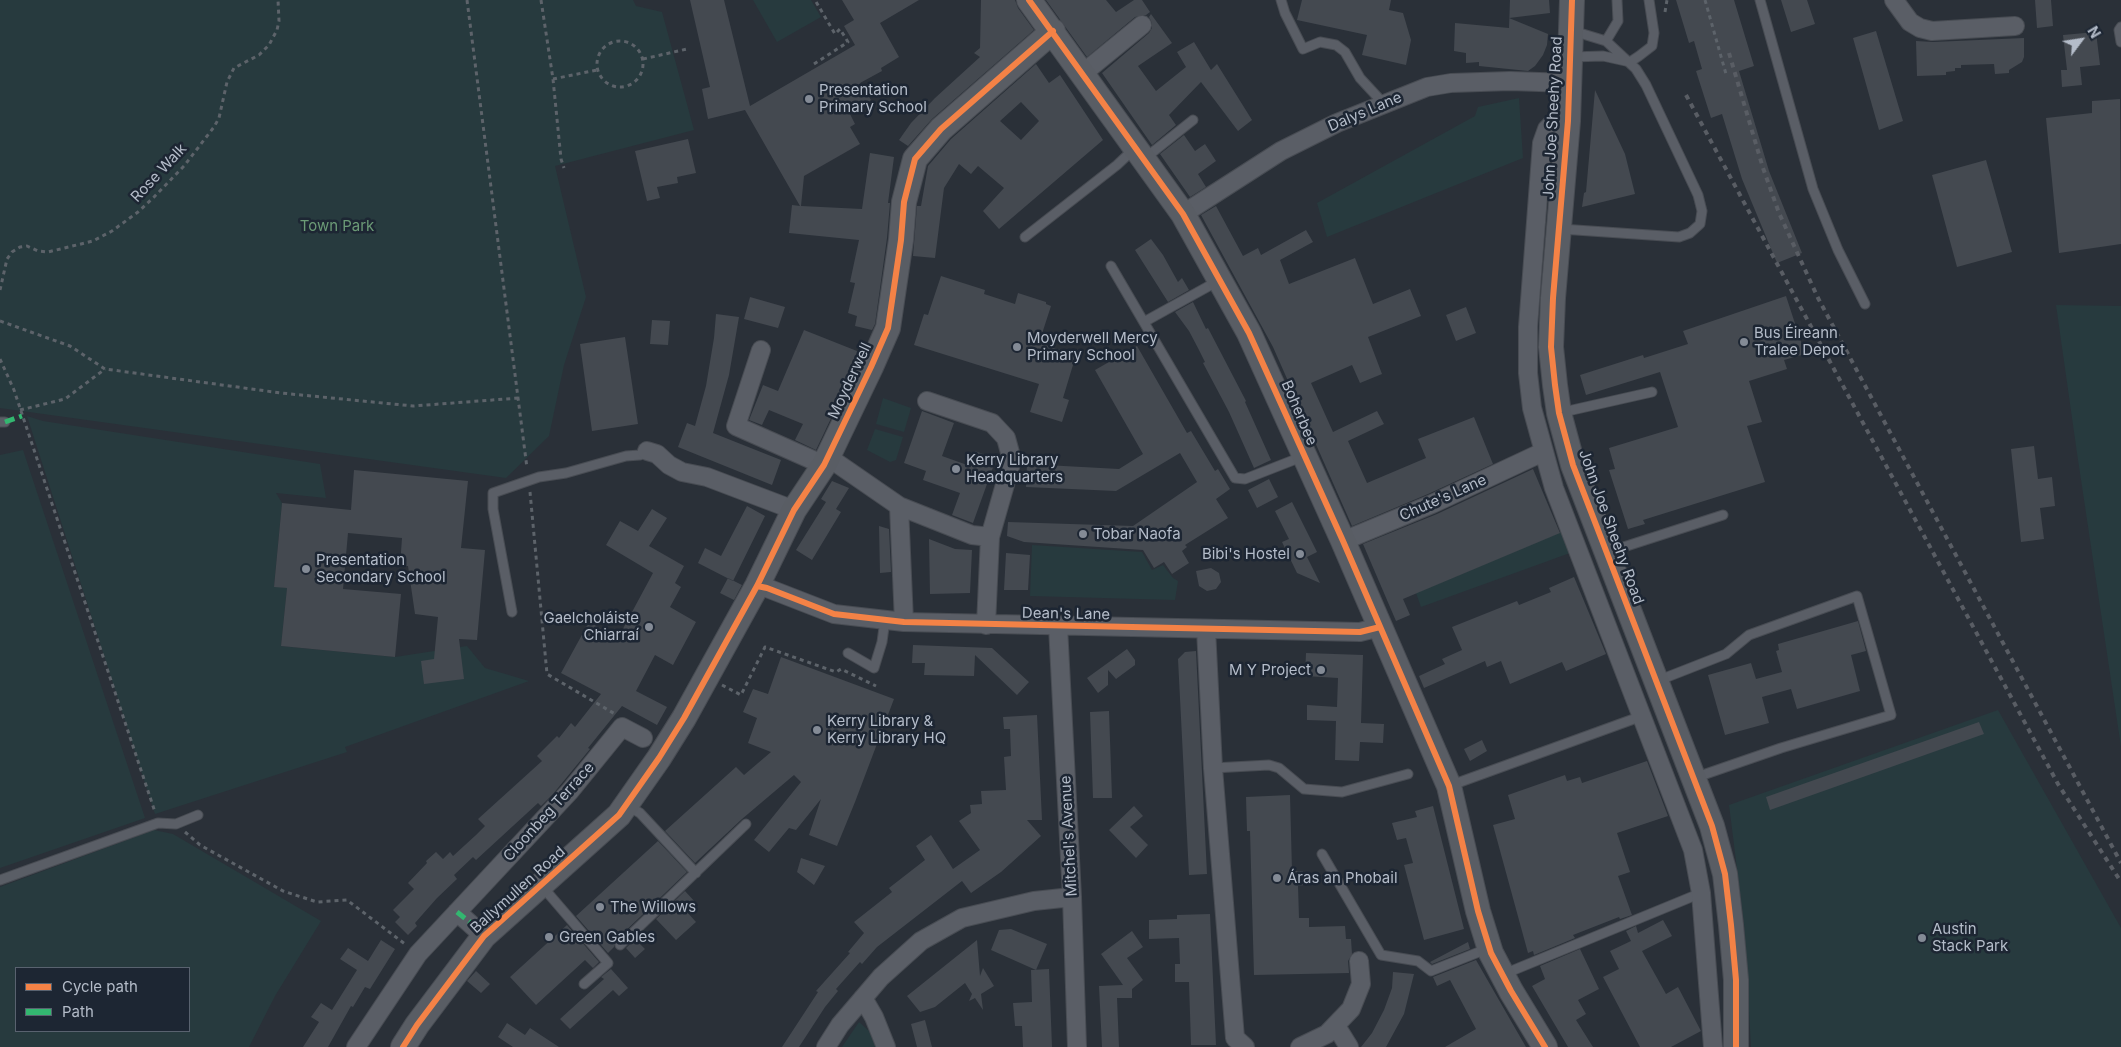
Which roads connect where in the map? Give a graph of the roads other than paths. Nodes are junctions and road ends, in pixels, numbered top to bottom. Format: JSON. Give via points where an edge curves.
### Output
{"nodes":[{"id":1,"x":1029,"y":0,"type":"edge"},
{"id":2,"x":1281,"y":0,"type":"edge"},
{"id":3,"x":1572,"y":0,"type":"edge"},
{"id":4,"x":1617,"y":0,"type":"edge"},
{"id":5,"x":1649,"y":0,"type":"edge"},
{"id":6,"x":1760,"y":0,"type":"edge"},
{"id":7,"x":1894,"y":0,"type":"edge"},
{"id":8,"x":1142,"y":25,"type":"dead end"},
{"id":9,"x":2015,"y":26,"type":"dead end"},
{"id":10,"x":2121,"y":27,"type":"edge"},
{"id":11,"x":1570,"y":30,"type":"junction"},
{"id":12,"x":1053,"y":31,"type":"junction"},
{"id":13,"x":1606,"y":41,"type":"junction"},
{"id":14,"x":2121,"y":42,"type":"edge"},
{"id":15,"x":1569,"y":57,"type":"junction"},
{"id":16,"x":1630,"y":62,"type":"junction"},
{"id":17,"x":1082,"y":74,"type":"junction"},
{"id":18,"x":1569,"y":83,"type":"junction"},
{"id":19,"x":1384,"y":104,"type":"junction"},
{"id":20,"x":1193,"y":120,"type":"dead end"},
{"id":21,"x":1568,"y":122,"type":"junction"},
{"id":22,"x":1139,"y":153,"type":"junction"},
{"id":23,"x":1184,"y":214,"type":"junction"},
{"id":24,"x":1558,"y":229,"type":"junction"},
{"id":25,"x":1025,"y":237,"type":"dead end"},
{"id":26,"x":1111,"y":266,"type":"dead end"},
{"id":27,"x":1220,"y":279,"type":"junction"},
{"id":28,"x":1865,"y":304,"type":"dead end"},
{"id":29,"x":1144,"y":322,"type":"junction"},
{"id":30,"x":761,"y":350,"type":"dead end"},
{"id":31,"x":1652,"y":392,"type":"dead end"},
{"id":32,"x":927,"y":400,"type":"dead end"},
{"id":33,"x":1559,"y":413,"type":"junction"},
{"id":34,"x":647,"y":451,"type":"joint"},
{"id":35,"x":1543,"y":452,"type":"junction"},
{"id":36,"x":1304,"y":456,"type":"junction"},
{"id":37,"x":826,"y":461,"type":"junction"},
{"id":38,"x":900,"y":506,"type":"junction"},
{"id":39,"x":794,"y":510,"type":"junction"},
{"id":40,"x":1723,"y":515,"type":"dead end"},
{"id":41,"x":990,"y":537,"type":"junction"},
{"id":42,"x":1343,"y":541,"type":"junction"},
{"id":43,"x":1606,"y":552,"type":"junction"},
{"id":44,"x":756,"y":586,"type":"junction"},
{"id":45,"x":512,"y":612,"type":"dead end"},
{"id":46,"x":885,"y":620,"type":"junction"},
{"id":47,"x":904,"y":622,"type":"junction"},
{"id":48,"x":986,"y":625,"type":"junction"},
{"id":49,"x":1058,"y":626,"type":"junction"},
{"id":50,"x":1380,"y":626,"type":"junction"},
{"id":51,"x":1206,"y":629,"type":"junction"},
{"id":52,"x":848,"y":653,"type":"dead end"},
{"id":53,"x":1657,"y":681,"type":"junction"},
{"id":54,"x":1642,"y":716,"type":"junction"},
{"id":55,"x":642,"y":738,"type":"dead end"},
{"id":56,"x":658,"y":758,"type":"joint"},
{"id":57,"x":1213,"y":768,"type":"junction"},
{"id":58,"x":1408,"y":774,"type":"dead end"},
{"id":59,"x":1694,"y":778,"type":"junction"},
{"id":60,"x":1449,"y":786,"type":"junction"},
{"id":61,"x":626,"y":804,"type":"junction"},
{"id":62,"x":198,"y":816,"type":"dead end"},
{"id":63,"x":746,"y":824,"type":"dead end"},
{"id":64,"x":1322,"y":854,"type":"dead end"},
{"id":65,"x":696,"y":873,"type":"junction"},
{"id":66,"x":0,"y":880,"type":"edge"},
{"id":67,"x":540,"y":884,"type":"junction"},
{"id":68,"x":1701,"y":893,"type":"junction"},
{"id":69,"x":1072,"y":897,"type":"junction"},
{"id":70,"x":457,"y":912,"type":"junction"},
{"id":71,"x":484,"y":936,"type":"junction"},
{"id":72,"x":620,"y":945,"type":"dead end"},
{"id":73,"x":1490,"y":948,"type":"junction"},
{"id":74,"x":1359,"y":961,"type":"dead end"},
{"id":75,"x":1502,"y":974,"type":"junction"},
{"id":76,"x":584,"y":984,"type":"dead end"},
{"id":77,"x":863,"y":998,"type":"junction"},
{"id":78,"x":1336,"y":1026,"type":"junction"},
{"id":79,"x":356,"y":1047,"type":"edge"},
{"id":80,"x":403,"y":1047,"type":"edge"},
{"id":81,"x":826,"y":1047,"type":"edge"},
{"id":82,"x":886,"y":1047,"type":"edge"},
{"id":83,"x":1077,"y":1047,"type":"edge"},
{"id":84,"x":1245,"y":1047,"type":"edge"},
{"id":85,"x":1300,"y":1047,"type":"edge"},
{"id":86,"x":1349,"y":1047,"type":"edge"},
{"id":87,"x":1545,"y":1047,"type":"edge"},
{"id":88,"x":1713,"y":1047,"type":"edge"},
{"id":89,"x":1736,"y":1047,"type":"edge"}],
"edges":[{"from":1,"to":12,"type":"main road","name":"Boherbee"},
{"from":2,"to":19,"type":"lane","via":[[1303,48],[1320,42],[1336,45],[1345,52],[1360,78]]},
{"from":3,"to":11,"type":"main road","name":"John Joe Sheehy Road"},
{"from":4,"to":13,"type":"lane","via":[[1618,21]]},
{"from":5,"to":16,"type":"lane","via":[[1654,33],[1652,46]]},
{"from":6,"to":28,"type":"lane","via":[[1813,189]]},
{"from":7,"to":9,"type":"street","via":[[1910,22],[1932,31]]},
{"from":8,"to":17,"type":"street"},
{"from":10,"to":14,"type":"lane"},
{"from":11,"to":13,"type":"lane"},
{"from":11,"to":15,"type":"main road","name":"John Joe Sheehy Road"},
{"from":12,"to":17,"type":"main road","name":"Boherbee"},
{"from":12,"to":37,"type":"main road","name":"Moyderwell","via":[[941,129],[915,159],[904,202],[888,328]]},
{"from":13,"to":16,"type":"lane"},
{"from":15,"to":16,"type":"lane","via":[[1603,56]]},
{"from":15,"to":18,"type":"main road","name":"John Joe Sheehy Road"},
{"from":16,"to":24,"type":"lane","via":[[1646,85],[1698,195],[1702,211],[1700,224],[1679,237]]},
{"from":17,"to":22,"type":"main road","name":"Boherbee"},
{"from":18,"to":19,"type":"street","name":"Dalys Lane","via":[[1450,83],[1426,87]]},
{"from":18,"to":21,"type":"main road","name":"John Joe Sheehy Road"},
{"from":19,"to":23,"type":"street","name":"Dalys Lane","via":[[1338,122],[1281,151]]},
{"from":20,"to":22,"type":"lane"},
{"from":21,"to":24,"type":"main road","name":"John Joe Sheehy Road"},
{"from":21,"to":35,"type":"street","via":[[1552,124],[1542,143],[1528,327],[1532,408]]},
{"from":22,"to":23,"type":"main road","name":"Boherbee"},
{"from":22,"to":25,"type":"lane","via":[[1117,165]]},
{"from":23,"to":27,"type":"main road","name":"Boherbee"},
{"from":24,"to":33,"type":"main road","name":"John Joe Sheehy Road","via":[[1551,347]]},
{"from":26,"to":29,"type":"lane"},
{"from":27,"to":29,"type":"lane"},
{"from":27,"to":36,"type":"main road","name":"Boherbee","via":[[1275,386]]},
{"from":29,"to":36,"type":"lane","via":[[1235,478],[1245,479]]},
{"from":30,"to":37,"type":"street","via":[[736,426]]},
{"from":31,"to":33,"type":"lane"},
{"from":32,"to":41,"type":"street","via":[[992,424],[1006,438],[1012,460]]},
{"from":33,"to":43,"type":"main road","name":"John Joe Sheehy Road","via":[[1573,465]]},
{"from":34,"to":39,"type":"street","via":[[657,454],[682,472],[708,477]]},
{"from":34,"to":45,"type":"lane","via":[[529,480],[493,493],[493,509]]},
{"from":35,"to":42,"type":"street","name":"Chute's Lane"},
{"from":35,"to":54,"type":"street"},
{"from":36,"to":42,"type":"main road","name":"Boherbee"},
{"from":37,"to":38,"type":"street"},
{"from":37,"to":39,"type":"main road","name":"Moyderwell"},
{"from":38,"to":41,"type":"street","via":[[972,536]]},
{"from":38,"to":47,"type":"street"},
{"from":39,"to":44,"type":"main road","name":"Moyderwell"},
{"from":40,"to":43,"type":"lane"},
{"from":41,"to":48,"type":"street"},
{"from":42,"to":50,"type":"main road","name":"Boherbee"},
{"from":43,"to":53,"type":"main road","name":"John Joe Sheehy Road"},
{"from":44,"to":46,"type":"street","name":"Dean's Lane","via":[[834,614]]},
{"from":44,"to":56,"type":"main road","name":"Moyderwell","via":[[684,718]]},
{"from":46,"to":47,"type":"street","name":"Dean's Lane"},
{"from":46,"to":52,"type":"lane","via":[[874,668]]},
{"from":47,"to":48,"type":"street","name":"Dean's Lane"},
{"from":48,"to":49,"type":"street","name":"Dean's Lane"},
{"from":49,"to":51,"type":"street","name":"Dean's Lane"},
{"from":49,"to":69,"type":"street","name":"Mitchel's Avenue"},
{"from":50,"to":51,"type":"street","name":"Dean's Lane","via":[[1360,632]]},
{"from":50,"to":60,"type":"main road","name":"Boherbee"},
{"from":51,"to":57,"type":"street"},
{"from":53,"to":59,"type":"main road","name":"John Joe Sheehy Road"},
{"from":53,"to":59,"type":"lane","via":[[1726,654],[1749,635],[1857,596],[1891,715]]},
{"from":54,"to":60,"type":"lane"},
{"from":54,"to":68,"type":"street","via":[[1693,850]]},
{"from":55,"to":70,"type":"street","name":"Cloonbeg Terrace","via":[[622,727],[570,790]]},
{"from":56,"to":61,"type":"main road","name":"Ballymullen Road"},
{"from":57,"to":58,"type":"lane","via":[[1269,765],[1279,768],[1304,789],[1342,792]]},
{"from":57,"to":84,"type":"street","via":[[1235,1038]]},
{"from":59,"to":89,"type":"main road","name":"John Joe Sheehy Road","via":[[1725,874],[1736,980]]},
{"from":60,"to":73,"type":"main road","name":"Boherbee","via":[[1478,911]]},
{"from":61,"to":65,"type":"lane","via":[[640,813]]},
{"from":61,"to":67,"type":"main road","name":"Ballymullen Road","via":[[619,815],[586,846]]},
{"from":62,"to":66,"type":"lane","via":[[176,824],[158,822]]},
{"from":63,"to":65,"type":"lane"},
{"from":64,"to":73,"type":"lane","via":[[1381,956],[1418,961],[1431,971]]},
{"from":65,"to":72,"type":"lane"},
{"from":67,"to":71,"type":"main road","name":"Ballymullen Road"},
{"from":67,"to":76,"type":"lane","via":[[608,963]]},
{"from":68,"to":75,"type":"lane"},
{"from":68,"to":88,"type":"street"},
{"from":69,"to":77,"type":"street","via":[[1034,901],[962,918],[921,941]]},
{"from":69,"to":83,"type":"street","name":"Mitchel's Avenue"},
{"from":70,"to":71,"type":"street"},
{"from":70,"to":79,"type":"street","name":"Cloonbeg Terrace","via":[[418,954]]},
{"from":71,"to":80,"type":"main road","name":"Ballymullen Road"},
{"from":73,"to":75,"type":"main road","name":"Boherbee"},
{"from":74,"to":78,"type":"street","via":[[1361,984],[1351,1009]]},
{"from":75,"to":87,"type":"main road","name":"Boherbee"},
{"from":77,"to":81,"type":"street"},
{"from":77,"to":82,"type":"street"},
{"from":78,"to":85,"type":"street"},
{"from":78,"to":86,"type":"street"}]}
